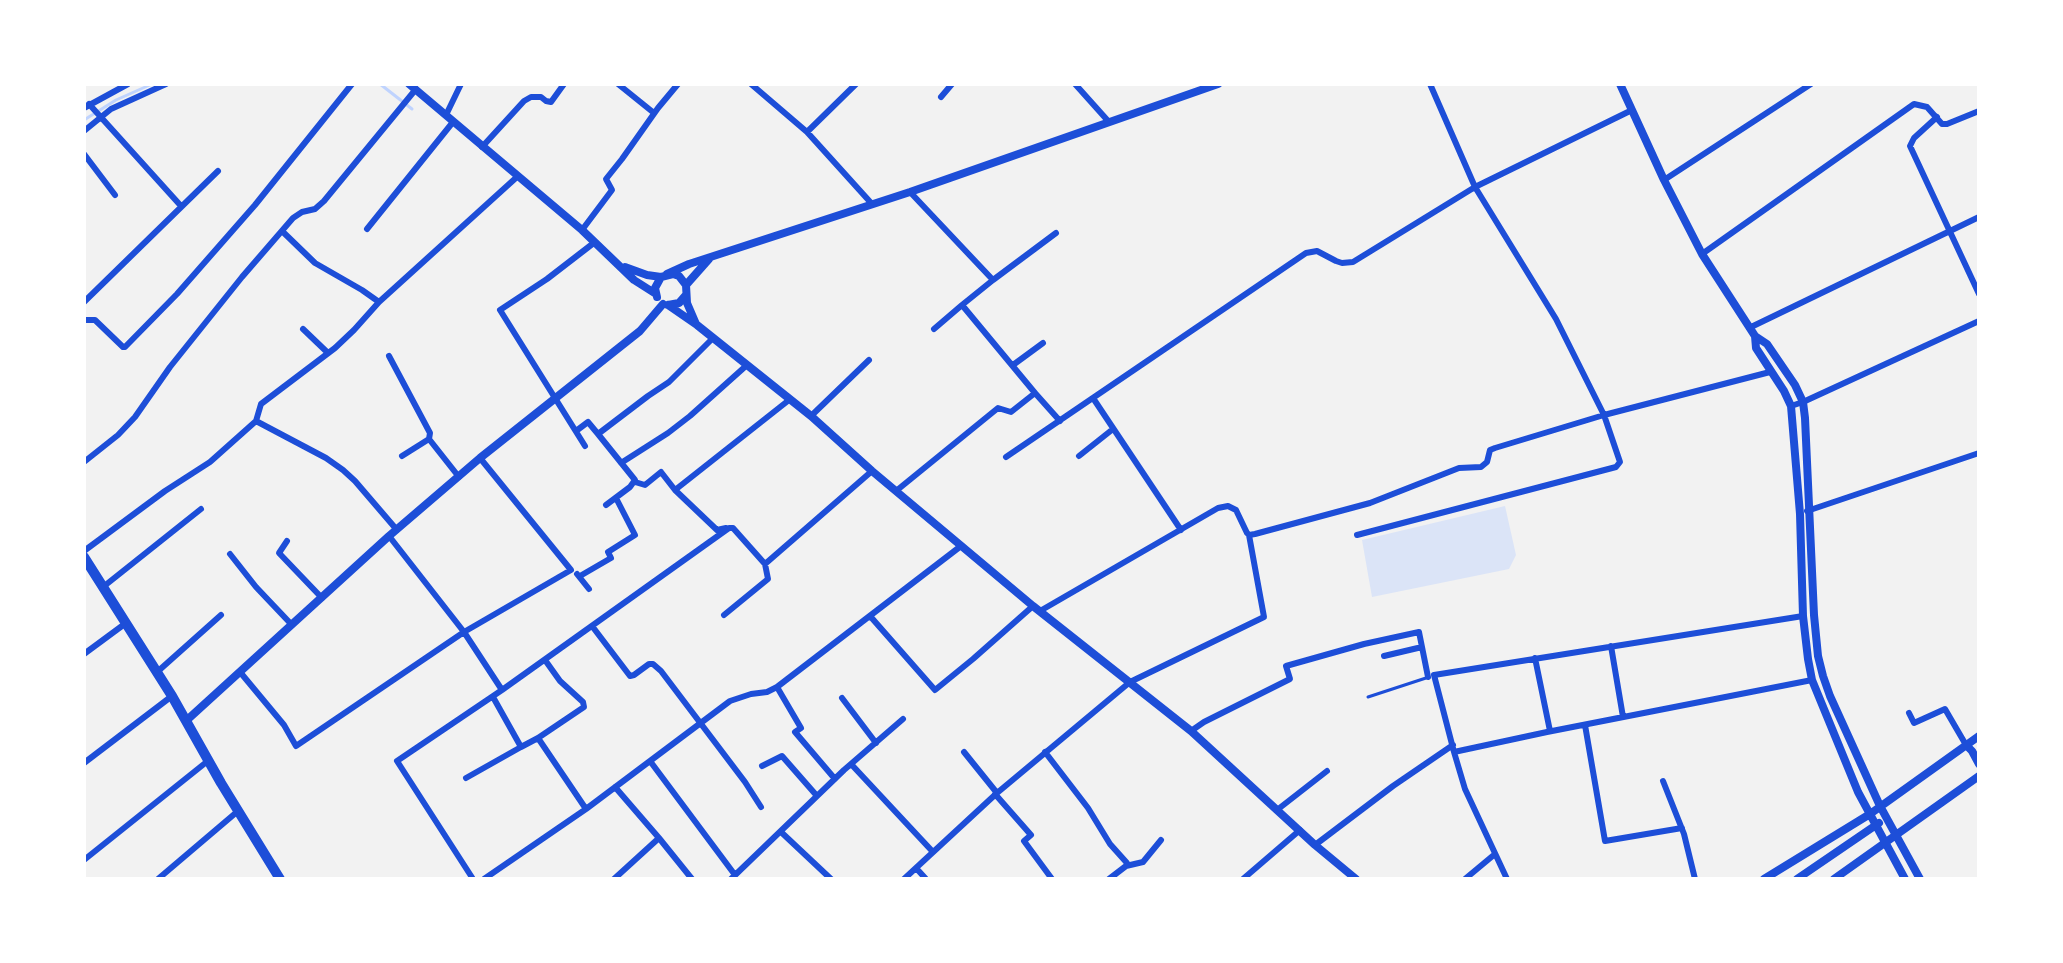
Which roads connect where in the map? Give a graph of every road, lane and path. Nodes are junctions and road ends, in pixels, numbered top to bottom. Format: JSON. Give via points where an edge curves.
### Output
{"nodes":[{"id":1,"x":128,"y":84,"type":"edge"},
{"id":2,"x":166,"y":84,"type":"edge"},
{"id":3,"x":352,"y":84,"type":"edge"},
{"id":4,"x":461,"y":84,"type":"edge"},
{"id":5,"x":564,"y":84,"type":"edge"},
{"id":6,"x":618,"y":84,"type":"edge"},
{"id":7,"x":678,"y":84,"type":"edge"},
{"id":8,"x":751,"y":84,"type":"edge"},
{"id":9,"x":856,"y":84,"type":"edge"},
{"id":10,"x":952,"y":84,"type":"edge"},
{"id":11,"x":1075,"y":84,"type":"edge"},
{"id":12,"x":1218,"y":84,"type":"edge"},
{"id":13,"x":1430,"y":84,"type":"edge"},
{"id":14,"x":1620,"y":84,"type":"edge"},
{"id":15,"x":1811,"y":84,"type":"edge"},
{"id":16,"x":412,"y":86,"type":"edge"},
{"id":17,"x":152,"y":87,"type":"edge"},
{"id":18,"x":941,"y":97,"type":"dead end"},
{"id":19,"x":88,"y":106,"type":"edge"},
{"id":20,"x":1632,"y":110,"type":"junction"},
{"id":21,"x":1979,"y":111,"type":"edge"},
{"id":22,"x":654,"y":113,"type":"junction"},
{"id":23,"x":446,"y":115,"type":"junction"},
{"id":24,"x":100,"y":117,"type":"junction"},
{"id":25,"x":1937,"y":117,"type":"junction"},
{"id":26,"x":453,"y":122,"type":"junction"},
{"id":27,"x":1109,"y":122,"type":"junction"},
{"id":28,"x":84,"y":131,"type":"edge"},
{"id":29,"x":807,"y":132,"type":"junction"},
{"id":30,"x":482,"y":147,"type":"junction"},
{"id":31,"x":84,"y":154,"type":"edge"},
{"id":32,"x":218,"y":171,"type":"dead end"},
{"id":33,"x":518,"y":176,"type":"junction"},
{"id":34,"x":1664,"y":180,"type":"junction"},
{"id":35,"x":1475,"y":187,"type":"junction"},
{"id":36,"x":910,"y":192,"type":"junction"},
{"id":37,"x":115,"y":195,"type":"dead end"},
{"id":38,"x":872,"y":204,"type":"junction"},
{"id":39,"x":181,"y":206,"type":"junction"},
{"id":40,"x":1979,"y":217,"type":"edge"},
{"id":41,"x":367,"y":229,"type":"dead end"},
{"id":42,"x":582,"y":230,"type":"junction"},
{"id":43,"x":1950,"y":230,"type":"junction"},
{"id":44,"x":283,"y":232,"type":"junction"},
{"id":45,"x":1056,"y":233,"type":"dead end"},
{"id":46,"x":595,"y":242,"type":"junction"},
{"id":47,"x":1702,"y":254,"type":"junction"},
{"id":48,"x":713,"y":256,"type":"junction"},
{"id":49,"x":620,"y":265,"type":"junction"},
{"id":50,"x":664,"y":276,"type":"junction"},
{"id":51,"x":993,"y":280,"type":"junction"},
{"id":52,"x":686,"y":290,"type":"junction"},
{"id":53,"x":656,"y":294,"type":"junction"},
{"id":54,"x":1979,"y":294,"type":"edge"},
{"id":55,"x":84,"y":302,"type":"edge"},
{"id":56,"x":379,"y":302,"type":"junction"},
{"id":57,"x":666,"y":304,"type":"junction"},
{"id":58,"x":962,"y":305,"type":"junction"},
{"id":59,"x":84,"y":320,"type":"edge"},
{"id":60,"x":1979,"y":321,"type":"edge"},
{"id":61,"x":697,"y":325,"type":"junction"},
{"id":62,"x":1749,"y":328,"type":"junction"},
{"id":63,"x":303,"y":329,"type":"dead end"},
{"id":64,"x":934,"y":329,"type":"dead end"},
{"id":65,"x":1755,"y":336,"type":"junction"},
{"id":66,"x":713,"y":338,"type":"junction"},
{"id":67,"x":1043,"y":343,"type":"dead end"},
{"id":68,"x":328,"y":353,"type":"junction"},
{"id":69,"x":389,"y":356,"type":"dead end"},
{"id":70,"x":869,"y":360,"type":"dead end"},
{"id":71,"x":747,"y":365,"type":"junction"},
{"id":72,"x":1013,"y":365,"type":"junction"},
{"id":73,"x":1770,"y":372,"type":"junction"},
{"id":74,"x":1035,"y":393,"type":"junction"},
{"id":75,"x":556,"y":398,"type":"junction"},
{"id":76,"x":1093,"y":398,"type":"junction"},
{"id":77,"x":789,"y":400,"type":"junction"},
{"id":78,"x":1803,"y":402,"type":"junction"},
{"id":79,"x":1791,"y":406,"type":"junction"},
{"id":80,"x":1604,"y":415,"type":"junction"},
{"id":81,"x":811,"y":416,"type":"junction"},
{"id":82,"x":256,"y":421,"type":"junction"},
{"id":83,"x":1060,"y":421,"type":"junction"},
{"id":84,"x":1113,"y":429,"type":"junction"},
{"id":85,"x":576,"y":431,"type":"junction"},
{"id":86,"x":598,"y":434,"type":"junction"},
{"id":87,"x":429,"y":439,"type":"junction"},
{"id":88,"x":585,"y":446,"type":"dead end"},
{"id":89,"x":1979,"y":453,"type":"edge"},
{"id":90,"x":402,"y":456,"type":"dead end"},
{"id":91,"x":1079,"y":456,"type":"dead end"},
{"id":92,"x":1006,"y":457,"type":"dead end"},
{"id":93,"x":480,"y":458,"type":"junction"},
{"id":94,"x":84,"y":462,"type":"edge"},
{"id":95,"x":621,"y":463,"type":"junction"},
{"id":96,"x":872,"y":471,"type":"junction"},
{"id":97,"x":459,"y":477,"type":"junction"},
{"id":98,"x":635,"y":482,"type":"junction"},
{"id":99,"x":675,"y":490,"type":"junction"},
{"id":100,"x":896,"y":491,"type":"junction"},
{"id":101,"x":616,"y":498,"type":"junction"},
{"id":102,"x":606,"y":505,"type":"dead end"},
{"id":103,"x":201,"y":509,"type":"dead end"},
{"id":104,"x":1804,"y":512,"type":"junction"},
{"id":105,"x":729,"y":528,"type":"junction"},
{"id":106,"x":1181,"y":530,"type":"junction"},
{"id":107,"x":393,"y":533,"type":"junction"},
{"id":108,"x":1249,"y":535,"type":"junction"},
{"id":109,"x":1357,"y":535,"type":"dead end"},
{"id":110,"x":287,"y":541,"type":"dead end"},
{"id":111,"x":961,"y":546,"type":"junction"},
{"id":112,"x":84,"y":554,"type":"edge"},
{"id":113,"x":230,"y":554,"type":"dead end"},
{"id":114,"x":765,"y":564,"type":"junction"},
{"id":115,"x":571,"y":570,"type":"junction"},
{"id":116,"x":580,"y":576,"type":"junction"},
{"id":117,"x":103,"y":587,"type":"junction"},
{"id":118,"x":589,"y":589,"type":"dead end"},
{"id":119,"x":322,"y":598,"type":"junction"},
{"id":120,"x":1036,"y":608,"type":"junction"},
{"id":121,"x":221,"y":615,"type":"dead end"},
{"id":122,"x":724,"y":615,"type":"dead end"},
{"id":123,"x":870,"y":616,"type":"junction"},
{"id":124,"x":1803,"y":616,"type":"junction"},
{"id":125,"x":126,"y":623,"type":"junction"},
{"id":126,"x":292,"y":625,"type":"junction"},
{"id":127,"x":592,"y":626,"type":"junction"},
{"id":128,"x":464,"y":632,"type":"junction"},
{"id":129,"x":1611,"y":646,"type":"junction"},
{"id":130,"x":1422,"y":647,"type":"junction"},
{"id":131,"x":84,"y":654,"type":"edge"},
{"id":132,"x":1384,"y":656,"type":"dead end"},
{"id":133,"x":1535,"y":658,"type":"junction"},
{"id":134,"x":545,"y":660,"type":"junction"},
{"id":135,"x":240,"y":672,"type":"junction"},
{"id":136,"x":156,"y":673,"type":"junction"},
{"id":137,"x":1431,"y":676,"type":"junction"},
{"id":138,"x":1812,"y":680,"type":"junction"},
{"id":139,"x":1130,"y":682,"type":"junction"},
{"id":140,"x":777,"y":687,"type":"junction"},
{"id":141,"x":502,"y":690,"type":"junction"},
{"id":142,"x":172,"y":696,"type":"junction"},
{"id":143,"x":493,"y":697,"type":"junction"},
{"id":144,"x":1368,"y":697,"type":"dead end"},
{"id":145,"x":842,"y":698,"type":"dead end"},
{"id":146,"x":1909,"y":713,"type":"dead end"},
{"id":147,"x":1623,"y":717,"type":"junction"},
{"id":148,"x":903,"y":719,"type":"dead end"},
{"id":149,"x":187,"y":720,"type":"junction"},
{"id":150,"x":700,"y":724,"type":"junction"},
{"id":151,"x":1585,"y":725,"type":"junction"},
{"id":152,"x":1191,"y":731,"type":"junction"},
{"id":153,"x":1550,"y":731,"type":"junction"},
{"id":154,"x":1979,"y":736,"type":"edge"},
{"id":155,"x":538,"y":738,"type":"junction"},
{"id":156,"x":876,"y":743,"type":"junction"},
{"id":157,"x":521,"y":747,"type":"junction"},
{"id":158,"x":1454,"y":748,"type":"junction"},
{"id":159,"x":1969,"y":748,"type":"junction"},
{"id":160,"x":964,"y":752,"type":"dead end"},
{"id":161,"x":1045,"y":752,"type":"junction"},
{"id":162,"x":764,"y":755,"type":"dead end"},
{"id":163,"x":209,"y":760,"type":"junction"},
{"id":164,"x":650,"y":761,"type":"junction"},
{"id":165,"x":84,"y":763,"type":"edge"},
{"id":166,"x":851,"y":764,"type":"junction"},
{"id":167,"x":1979,"y":764,"type":"edge"},
{"id":168,"x":1327,"y":771,"type":"dead end"},
{"id":169,"x":1979,"y":776,"type":"edge"},
{"id":170,"x":466,"y":778,"type":"dead end"},
{"id":171,"x":835,"y":779,"type":"junction"},
{"id":172,"x":1663,"y":781,"type":"dead end"},
{"id":173,"x":615,"y":787,"type":"junction"},
{"id":174,"x":996,"y":793,"type":"junction"},
{"id":175,"x":817,"y":796,"type":"junction"},
{"id":176,"x":1880,"y":806,"type":"junction"},
{"id":177,"x":761,"y":807,"type":"dead end"},
{"id":178,"x":586,"y":809,"type":"junction"},
{"id":179,"x":1277,"y":810,"type":"junction"},
{"id":180,"x":238,"y":811,"type":"junction"},
{"id":181,"x":1870,"y":814,"type":"junction"},
{"id":182,"x":1886,"y":818,"type":"junction"},
{"id":183,"x":1875,"y":826,"type":"junction"},
{"id":184,"x":1682,"y":828,"type":"junction"},
{"id":185,"x":1300,"y":830,"type":"junction"},
{"id":186,"x":781,"y":832,"type":"junction"},
{"id":187,"x":1895,"y":835,"type":"junction"},
{"id":188,"x":659,"y":838,"type":"junction"},
{"id":189,"x":1161,"y":840,"type":"dead end"},
{"id":190,"x":1884,"y":843,"type":"junction"},
{"id":191,"x":1315,"y":845,"type":"junction"},
{"id":192,"x":933,"y":852,"type":"junction"},
{"id":193,"x":1495,"y":854,"type":"junction"},
{"id":194,"x":84,"y":860,"type":"edge"},
{"id":195,"x":1126,"y":866,"type":"junction"},
{"id":196,"x":916,"y":868,"type":"junction"},
{"id":197,"x":494,"y":872,"type":"junction"},
{"id":198,"x":733,"y":877,"type":"edge"},
{"id":199,"x":158,"y":879,"type":"edge"},
{"id":200,"x":280,"y":879,"type":"edge"},
{"id":201,"x":473,"y":879,"type":"edge"},
{"id":202,"x":484,"y":879,"type":"edge"},
{"id":203,"x":499,"y":879,"type":"edge"},
{"id":204,"x":614,"y":879,"type":"edge"},
{"id":205,"x":692,"y":879,"type":"edge"},
{"id":206,"x":831,"y":879,"type":"edge"},
{"id":207,"x":904,"y":879,"type":"edge"},
{"id":208,"x":926,"y":879,"type":"edge"},
{"id":209,"x":1052,"y":879,"type":"edge"},
{"id":210,"x":1109,"y":879,"type":"edge"},
{"id":211,"x":1243,"y":879,"type":"edge"},
{"id":212,"x":1356,"y":879,"type":"edge"},
{"id":213,"x":1465,"y":879,"type":"edge"},
{"id":214,"x":1507,"y":879,"type":"edge"},
{"id":215,"x":1695,"y":879,"type":"edge"},
{"id":216,"x":1764,"y":879,"type":"edge"},
{"id":217,"x":1797,"y":879,"type":"edge"},
{"id":218,"x":1834,"y":879,"type":"edge"},
{"id":219,"x":1905,"y":879,"type":"edge"},
{"id":220,"x":1920,"y":879,"type":"edge"}],
"edges":[{"from":1,"to":19,"type":"street"},
{"from":2,"to":17,"type":"street"},
{"from":3,"to":59,"type":"street","via":[[255,205],[125,347],[95,320]]},
{"from":4,"to":23,"type":"street"},
{"from":5,"to":30,"type":"street","via":[[551,102],[541,97],[524,101]]},
{"from":6,"to":22,"type":"street"},
{"from":7,"to":22,"type":"street"},
{"from":8,"to":29,"type":"street"},
{"from":9,"to":29,"type":"street"},
{"from":10,"to":18,"type":"street"},
{"from":11,"to":27,"type":"street"},
{"from":12,"to":27,"type":"street"},
{"from":13,"to":35,"type":"street"},
{"from":14,"to":20,"type":"street"},
{"from":15,"to":34,"type":"street"},
{"from":16,"to":23,"type":"street"},
{"from":16,"to":44,"type":"street","via":[[324,201],[297,215]]},
{"from":17,"to":24,"type":"street"},
{"from":19,"to":24,"type":"street"},
{"from":20,"to":34,"type":"street"},
{"from":20,"to":35,"type":"street"},
{"from":21,"to":25,"type":"street","via":[[1947,124]]},
{"from":22,"to":42,"type":"street","via":[[606,178],[612,190]]},
{"from":23,"to":26,"type":"street"},
{"from":24,"to":28,"type":"street"},
{"from":24,"to":39,"type":"street"},
{"from":25,"to":43,"type":"street","via":[[1910,146]]},
{"from":25,"to":47,"type":"street","via":[[1914,104]]},
{"from":26,"to":30,"type":"street"},
{"from":26,"to":41,"type":"street"},
{"from":27,"to":36,"type":"street"},
{"from":29,"to":38,"type":"street"},
{"from":30,"to":33,"type":"street"},
{"from":31,"to":37,"type":"street"},
{"from":32,"to":39,"type":"street"},
{"from":33,"to":42,"type":"street"},
{"from":33,"to":56,"type":"street"},
{"from":34,"to":47,"type":"street"},
{"from":35,"to":76,"type":"street","via":[[1353,262],[1342,263],[1317,251],[1306,253]]},
{"from":35,"to":80,"type":"street","via":[[1556,319]]},
{"from":36,"to":38,"type":"street"},
{"from":36,"to":51,"type":"street"},
{"from":38,"to":48,"type":"street"},
{"from":39,"to":55,"type":"street"},
{"from":40,"to":43,"type":"street"},
{"from":42,"to":46,"type":"street"},
{"from":43,"to":54,"type":"street"},
{"from":43,"to":62,"type":"street"},
{"from":44,"to":56,"type":"street","via":[[315,263]]},
{"from":44,"to":94,"type":"street","via":[[135,417]]},
{"from":45,"to":51,"type":"street"},
{"from":46,"to":49,"type":"street"},
{"from":46,"to":75,"type":"street","via":[[500,310]]},
{"from":47,"to":62,"type":"street"},
{"from":48,"to":50,"type":"street"},
{"from":48,"to":52,"type":"street"},
{"from":49,"to":50,"type":"street"},
{"from":49,"to":53,"type":"street"},
{"from":50,"to":52,"type":"street","via":[[679,276]]},
{"from":50,"to":53,"type":"street"},
{"from":51,"to":58,"type":"street"},
{"from":52,"to":57,"type":"street","via":[[679,303]]},
{"from":52,"to":61,"type":"street"},
{"from":53,"to":57,"type":"street"},
{"from":56,"to":68,"type":"street"},
{"from":57,"to":61,"type":"street"},
{"from":57,"to":75,"type":"street"},
{"from":58,"to":64,"type":"street"},
{"from":58,"to":72,"type":"street"},
{"from":60,"to":78,"type":"street"},
{"from":61,"to":66,"type":"street"},
{"from":62,"to":65,"type":"street"},
{"from":63,"to":68,"type":"street"},
{"from":65,"to":73,"type":"street"},
{"from":65,"to":78,"type":"street","via":[[1767,344]]},
{"from":66,"to":71,"type":"street"},
{"from":66,"to":86,"type":"street","via":[[669,382]]},
{"from":67,"to":72,"type":"street"},
{"from":68,"to":82,"type":"street","via":[[261,404]]},
{"from":69,"to":87,"type":"street"},
{"from":70,"to":81,"type":"street"},
{"from":71,"to":77,"type":"street"},
{"from":71,"to":95,"type":"street","via":[[690,416]]},
{"from":72,"to":74,"type":"street"},
{"from":73,"to":79,"type":"street"},
{"from":73,"to":80,"type":"street"},
{"from":74,"to":83,"type":"street"},
{"from":74,"to":100,"type":"street","via":[[1011,412],[995,409]]},
{"from":75,"to":85,"type":"street"},
{"from":75,"to":93,"type":"street"},
{"from":76,"to":83,"type":"street"},
{"from":76,"to":84,"type":"street"},
{"from":77,"to":81,"type":"street"},
{"from":77,"to":99,"type":"street"},
{"from":78,"to":79,"type":"street"},
{"from":78,"to":104,"type":"street"},
{"from":79,"to":104,"type":"street"},
{"from":80,"to":108,"type":"street","via":[[1490,450],[1481,467],[1459,468],[1370,503]]},
{"from":80,"to":109,"type":"street","via":[[1620,462],[1616,467]]},
{"from":81,"to":96,"type":"street"},
{"from":82,"to":107,"type":"street","via":[[343,470]]},
{"from":82,"to":112,"type":"street","via":[[202,469]]},
{"from":83,"to":92,"type":"street"},
{"from":84,"to":91,"type":"street"},
{"from":84,"to":106,"type":"street"},
{"from":85,"to":86,"type":"street","via":[[588,422]]},
{"from":85,"to":88,"type":"street"},
{"from":86,"to":95,"type":"street"},
{"from":87,"to":90,"type":"street"},
{"from":87,"to":97,"type":"street"},
{"from":89,"to":104,"type":"street"},
{"from":93,"to":97,"type":"street"},
{"from":93,"to":115,"type":"street"},
{"from":95,"to":98,"type":"street"},
{"from":96,"to":100,"type":"street"},
{"from":96,"to":114,"type":"street"},
{"from":97,"to":107,"type":"street"},
{"from":98,"to":99,"type":"street","via":[[645,485],[661,472]]},
{"from":98,"to":101,"type":"street"},
{"from":99,"to":105,"type":"street","via":[[717,530]]},
{"from":100,"to":111,"type":"street"},
{"from":101,"to":102,"type":"street"},
{"from":101,"to":116,"type":"street","via":[[635,535],[608,552],[611,558]]},
{"from":103,"to":117,"type":"street"},
{"from":104,"to":124,"type":"street"},
{"from":104,"to":176,"type":"street","via":[[1818,656],[1830,696]]},
{"from":105,"to":114,"type":"street"},
{"from":105,"to":127,"type":"street"},
{"from":106,"to":108,"type":"street","via":[[1228,506],[1236,510]]},
{"from":106,"to":120,"type":"street"},
{"from":107,"to":119,"type":"street"},
{"from":107,"to":128,"type":"street"},
{"from":108,"to":139,"type":"street","via":[[1264,617]]},
{"from":110,"to":119,"type":"street","via":[[279,553]]},
{"from":111,"to":120,"type":"street"},
{"from":111,"to":123,"type":"street"},
{"from":112,"to":117,"type":"main road"},
{"from":113,"to":126,"type":"street"},
{"from":114,"to":122,"type":"street","via":[[768,579]]},
{"from":115,"to":116,"type":"street"},
{"from":115,"to":128,"type":"street"},
{"from":116,"to":118,"type":"street"},
{"from":117,"to":125,"type":"main road"},
{"from":119,"to":126,"type":"street"},
{"from":120,"to":123,"type":"street","via":[[935,690]]},
{"from":120,"to":139,"type":"street"},
{"from":121,"to":136,"type":"street"},
{"from":123,"to":140,"type":"street"},
{"from":124,"to":129,"type":"street"},
{"from":124,"to":138,"type":"street"},
{"from":125,"to":131,"type":"street"},
{"from":125,"to":136,"type":"main road"},
{"from":126,"to":135,"type":"street"},
{"from":127,"to":134,"type":"street"},
{"from":127,"to":150,"type":"street","via":[[630,676],[649,664],[661,671]]},
{"from":128,"to":135,"type":"street","via":[[296,746]]},
{"from":128,"to":141,"type":"street"},
{"from":129,"to":133,"type":"street"},
{"from":129,"to":147,"type":"street"},
{"from":130,"to":132,"type":"street"},
{"from":130,"to":137,"type":"street"},
{"from":130,"to":152,"type":"street","via":[[1419,632],[1286,666],[1290,679]]},
{"from":133,"to":137,"type":"street"},
{"from":133,"to":153,"type":"street"},
{"from":134,"to":141,"type":"street"},
{"from":134,"to":155,"type":"street","via":[[584,705]]},
{"from":135,"to":149,"type":"street"},
{"from":136,"to":142,"type":"main road"},
{"from":137,"to":144,"type":"lane"},
{"from":137,"to":158,"type":"street"},
{"from":138,"to":147,"type":"street"},
{"from":138,"to":181,"type":"street"},
{"from":139,"to":152,"type":"street"},
{"from":139,"to":161,"type":"street"},
{"from":140,"to":150,"type":"street","via":[[730,701]]},
{"from":140,"to":171,"type":"street","via":[[801,728],[795,732]]},
{"from":141,"to":143,"type":"street"},
{"from":142,"to":149,"type":"main road"},
{"from":142,"to":165,"type":"street"},
{"from":143,"to":157,"type":"street"},
{"from":143,"to":201,"type":"street","via":[[397,761]]},
{"from":145,"to":156,"type":"street"},
{"from":146,"to":159,"type":"street","via":[[1914,723],[1945,709]]},
{"from":147,"to":151,"type":"street"},
{"from":148,"to":156,"type":"street"},
{"from":149,"to":163,"type":"main road"},
{"from":150,"to":164,"type":"street"},
{"from":150,"to":177,"type":"street"},
{"from":151,"to":153,"type":"street"},
{"from":151,"to":184,"type":"street","via":[[1605,841]]},
{"from":152,"to":179,"type":"street"},
{"from":153,"to":158,"type":"street"},
{"from":154,"to":159,"type":"street"},
{"from":155,"to":157,"type":"street"},
{"from":155,"to":178,"type":"street"},
{"from":156,"to":166,"type":"street"},
{"from":157,"to":170,"type":"street"},
{"from":158,"to":191,"type":"street"},
{"from":158,"to":193,"type":"street","via":[[1465,789]]},
{"from":159,"to":167,"type":"street"},
{"from":159,"to":176,"type":"street"},
{"from":160,"to":174,"type":"street"},
{"from":161,"to":174,"type":"street"},
{"from":161,"to":195,"type":"street"},
{"from":162,"to":175,"type":"street","via":[[766,764],[782,756]]},
{"from":163,"to":180,"type":"main road"},
{"from":163,"to":194,"type":"street"},
{"from":164,"to":173,"type":"street"},
{"from":164,"to":198,"type":"street"},
{"from":166,"to":171,"type":"street"},
{"from":166,"to":192,"type":"street"},
{"from":168,"to":179,"type":"street"},
{"from":169,"to":187,"type":"street"},
{"from":171,"to":175,"type":"street"},
{"from":172,"to":184,"type":"street"},
{"from":173,"to":178,"type":"street"},
{"from":173,"to":188,"type":"street"},
{"from":174,"to":192,"type":"street"},
{"from":174,"to":209,"type":"street","via":[[1031,835],[1024,841]]},
{"from":175,"to":186,"type":"street"},
{"from":176,"to":181,"type":"street"},
{"from":176,"to":182,"type":"street"},
{"from":178,"to":197,"type":"street"},
{"from":179,"to":185,"type":"street"},
{"from":180,"to":199,"type":"street"},
{"from":180,"to":200,"type":"main road"},
{"from":181,"to":183,"type":"street"},
{"from":181,"to":216,"type":"street"},
{"from":182,"to":183,"type":"street"},
{"from":182,"to":187,"type":"street"},
{"from":183,"to":190,"type":"street"},
{"from":183,"to":217,"type":"street"},
{"from":184,"to":215,"type":"street"},
{"from":185,"to":191,"type":"street"},
{"from":185,"to":211,"type":"street"},
{"from":186,"to":198,"type":"street"},
{"from":186,"to":206,"type":"street"},
{"from":187,"to":190,"type":"street"},
{"from":187,"to":220,"type":"street"},
{"from":188,"to":204,"type":"street"},
{"from":188,"to":205,"type":"street"},
{"from":189,"to":195,"type":"street","via":[[1143,862]]},
{"from":190,"to":218,"type":"street"},
{"from":190,"to":219,"type":"street"},
{"from":191,"to":212,"type":"street"},
{"from":192,"to":196,"type":"street"},
{"from":193,"to":213,"type":"street"},
{"from":193,"to":214,"type":"street"},
{"from":195,"to":210,"type":"street"},
{"from":196,"to":207,"type":"street"},
{"from":196,"to":208,"type":"street"},
{"from":197,"to":202,"type":"street"},
{"from":197,"to":203,"type":"street"}]}
